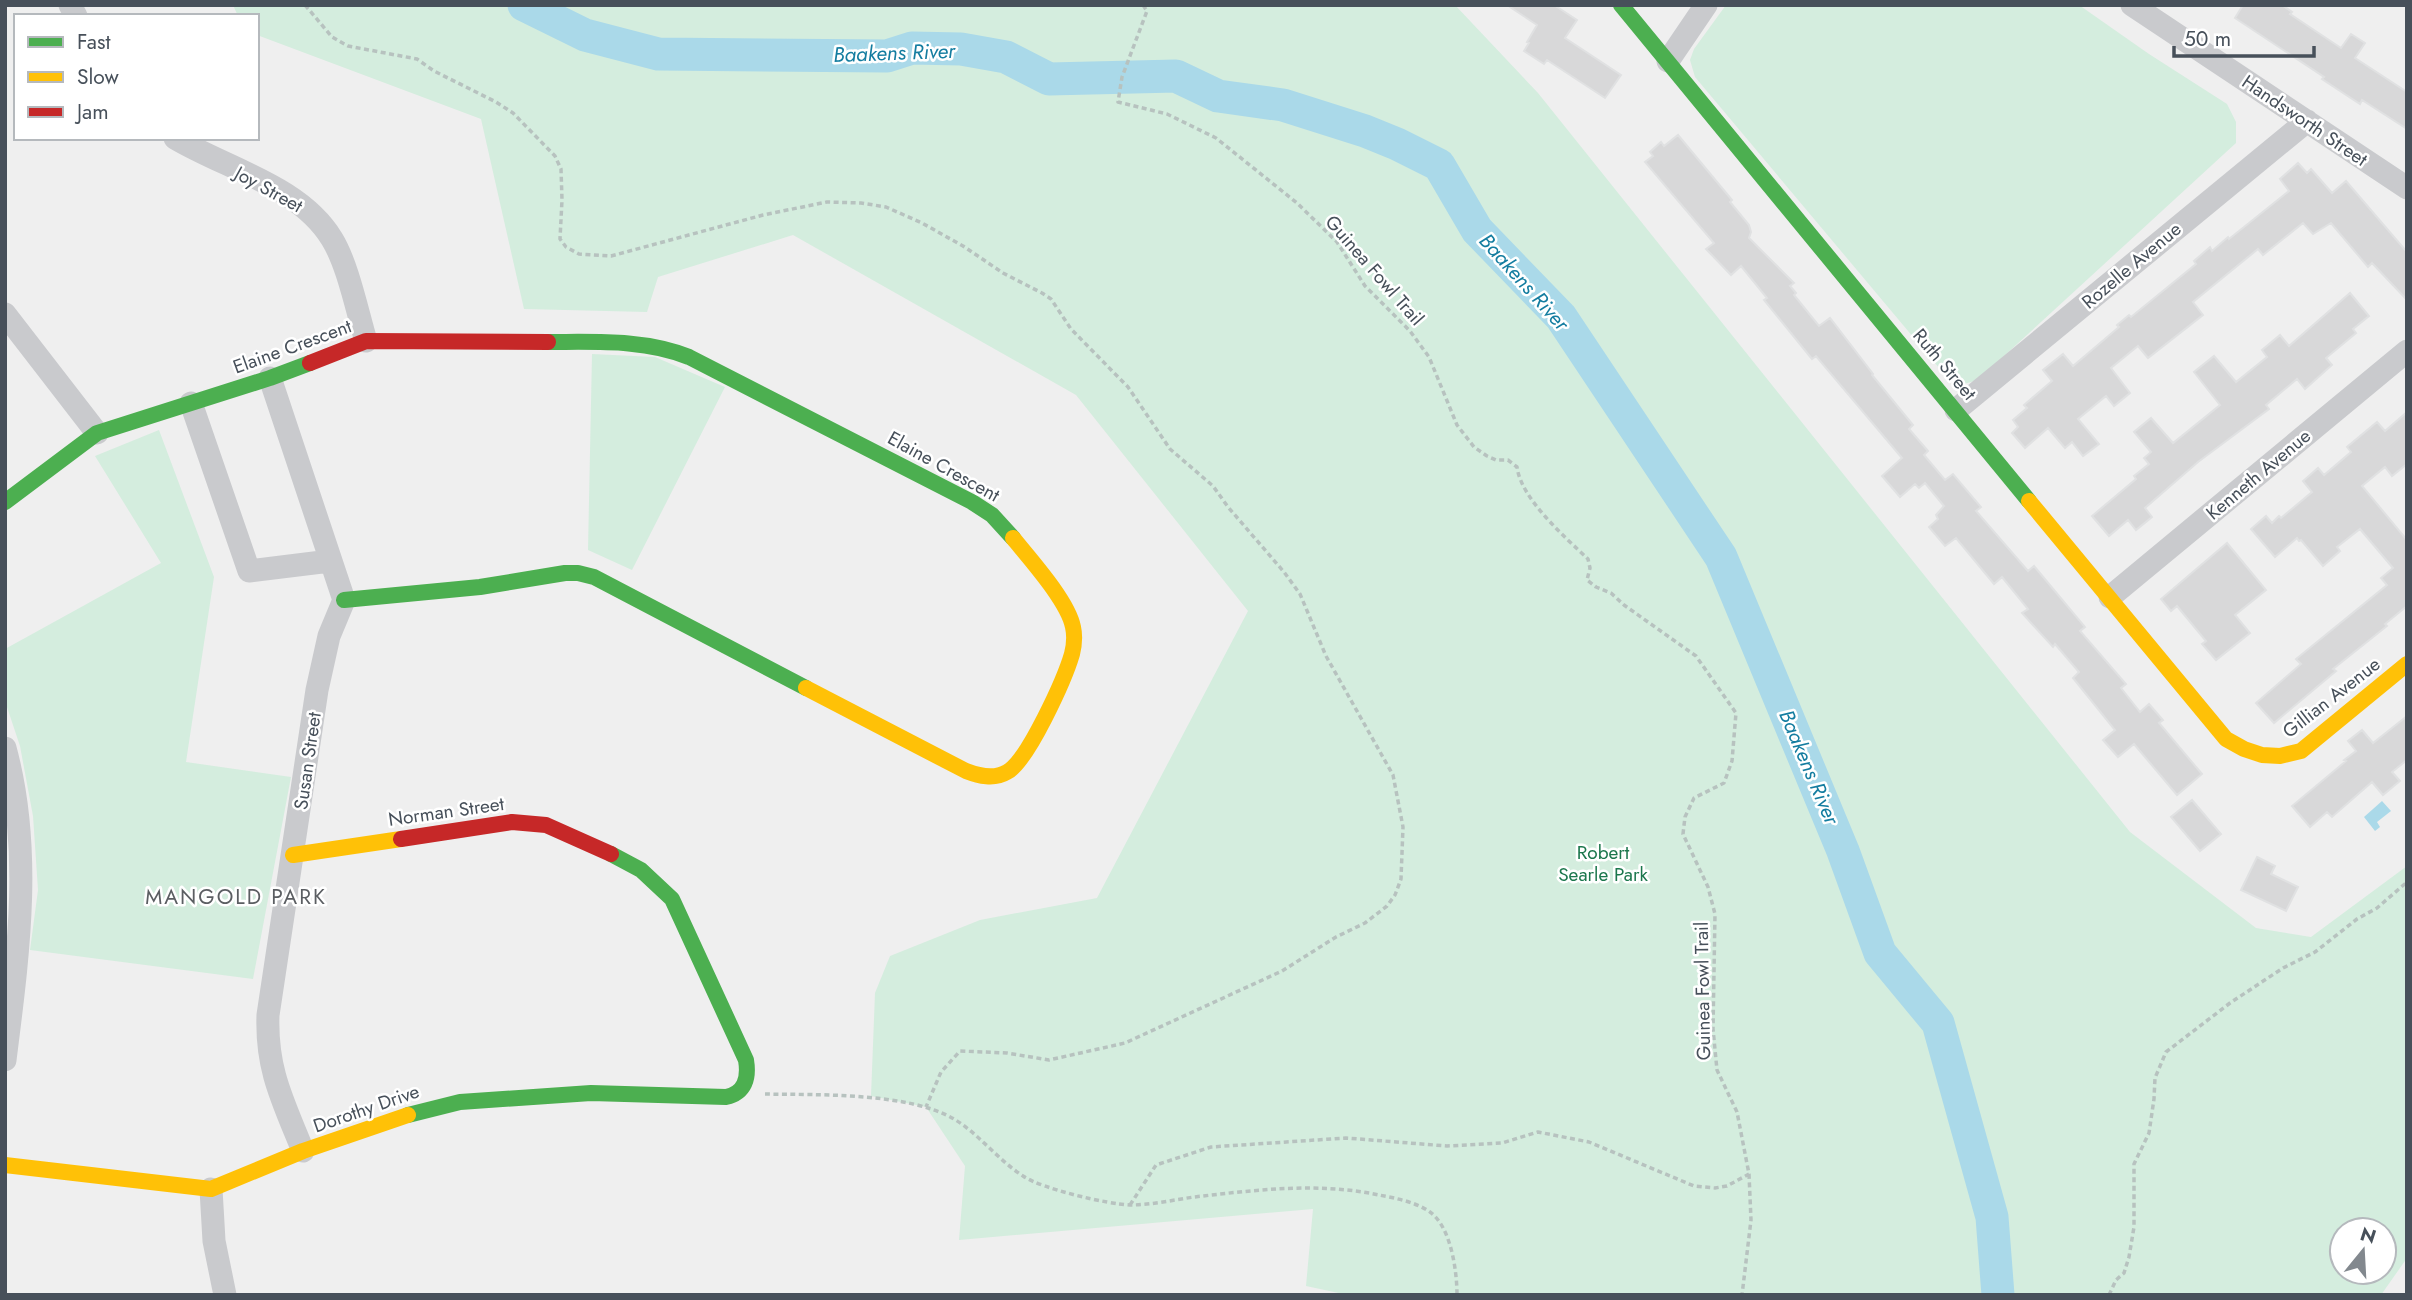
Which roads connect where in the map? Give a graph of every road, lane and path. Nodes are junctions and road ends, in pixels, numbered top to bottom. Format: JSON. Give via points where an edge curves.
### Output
{"nodes":[{"id":1,"x":1143,"y":5,"type":"edge"},
{"id":2,"x":1621,"y":5,"type":"edge"},
{"id":3,"x":1706,"y":5,"type":"edge"},
{"id":4,"x":2132,"y":5,"type":"edge"},
{"id":5,"x":1668,"y":61,"type":"junction"},
{"id":6,"x":2307,"y":121,"type":"junction"},
{"id":7,"x":178,"y":140,"type":"edge"},
{"id":8,"x":2407,"y":188,"type":"edge"},
{"id":9,"x":5,"y":314,"type":"edge"},
{"id":10,"x":366,"y":341,"type":"junction"},
{"id":11,"x":2407,"y":351,"type":"edge"},
{"id":12,"x":270,"y":378,"type":"junction"},
{"id":13,"x":191,"y":403,"type":"junction"},
{"id":14,"x":1956,"y":410,"type":"junction"},
{"id":15,"x":97,"y":433,"type":"junction"},
{"id":16,"x":5,"y":502,"type":"edge"},
{"id":17,"x":331,"y":561,"type":"junction"},
{"id":18,"x":2110,"y":597,"type":"junction"},
{"id":19,"x":344,"y":600,"type":"junction"},
{"id":20,"x":2407,"y":664,"type":"edge"},
{"id":21,"x":2238,"y":747,"type":"joint"},
{"id":22,"x":5,"y":748,"type":"edge"},
{"id":23,"x":293,"y":855,"type":"junction"},
{"id":24,"x":2407,"y":882,"type":"edge"},
{"id":25,"x":5,"y":1060,"type":"edge"},
{"id":26,"x":741,"y":1090,"type":"junction"},
{"id":27,"x":303,"y":1151,"type":"junction"},
{"id":28,"x":5,"y":1165,"type":"edge"},
{"id":29,"x":1749,"y":1174,"type":"junction"},
{"id":30,"x":211,"y":1189,"type":"junction"},
{"id":31,"x":1130,"y":1205,"type":"junction"},
{"id":32,"x":225,"y":1295,"type":"edge"},
{"id":33,"x":1457,"y":1295,"type":"edge"},
{"id":34,"x":1742,"y":1295,"type":"edge"},
{"id":35,"x":2109,"y":1295,"type":"edge"}],
"edges":[{"from":1,"to":29,"type":"path","name":"Guinea Fowl Trail","via":[[1147,11],[1122,77],[1118,103],[1167,114],[1216,138],[1297,203],[1337,242],[1365,286],[1429,357],[1457,425],[1474,447],[1517,467],[1518,477],[1544,514],[1588,559],[1587,580],[1696,656],[1736,713],[1732,761],[1724,783],[1694,798],[1683,834],[1708,887],[1715,914],[1717,1070],[1737,1112]]},
{"from":2,"to":5,"type":"street","name":"Ruth Street"},
{"from":3,"to":5,"type":"street"},
{"from":4,"to":6,"type":"street","name":"Handsworth Street"},
{"from":5,"to":14,"type":"street","name":"Ruth Street"},
{"from":6,"to":8,"type":"street","name":"Handsworth Street"},
{"from":6,"to":14,"type":"street","name":"Rozelle Avenue"},
{"from":7,"to":10,"type":"street","name":"Joy Street","via":[[293,197],[308,209],[333,240]]},
{"from":9,"to":15,"type":"street"},
{"from":10,"to":12,"type":"street","name":"Elaine Crescent"},
{"from":10,"to":19,"type":"street","name":"Elaine Crescent","via":[[605,342],[667,348],[689,356],[993,515],[1058,597],[1074,637],[1072,655],[1028,749],[1013,770],[980,777],[594,577],[565,573],[480,587]]},
{"from":11,"to":18,"type":"street","name":"Kenneth Avenue"},
{"from":12,"to":13,"type":"street","name":"Elaine Crescent"},
{"from":12,"to":17,"type":"street"},
{"from":13,"to":15,"type":"street","name":"Elaine Crescent"},
{"from":13,"to":17,"type":"street","via":[[249,571]]},
{"from":14,"to":18,"type":"street","name":"Ruth Street"},
{"from":15,"to":16,"type":"street","name":"Elaine Crescent"},
{"from":17,"to":19,"type":"street"},
{"from":18,"to":21,"type":"street","name":"Ruth Street"},
{"from":19,"to":23,"type":"street","name":"Susan Street","via":[[329,636],[317,690]]},
{"from":20,"to":21,"type":"street","name":"Gillian Avenue","via":[[2301,751],[2272,757]]},
{"from":22,"to":25,"type":"street","via":[[14,779],[22,893]]},
{"from":23,"to":26,"type":"street","name":"Norman Street","via":[[512,822],[546,825],[640,870],[672,900],[746,1060],[747,1077]]},
{"from":23,"to":27,"type":"street","name":"Susan Street","via":[[267,1035],[273,1077]]},
{"from":24,"to":35,"type":"path","via":[[2315,952],[2230,1003],[2166,1052],[2155,1079],[2149,1133],[2134,1164],[2129,1257]]},
{"from":26,"to":27,"type":"street","name":"Dorothy Drive","via":[[733,1096],[713,1097],[591,1093],[460,1102],[425,1109]]},
{"from":26,"to":31,"type":"path","via":[[854,1096],[926,1107],[954,1119],[1024,1177],[1068,1194]]},
{"from":27,"to":30,"type":"street","name":"Dorothy Drive"},
{"from":28,"to":30,"type":"street","name":"Dorothy Drive"},
{"from":29,"to":31,"type":"path","via":[[1727,1186],[1695,1186],[1589,1142],[1538,1132],[1502,1143],[1447,1146],[1346,1138],[1211,1147],[1156,1166]]},
{"from":29,"to":34,"type":"path","name":"Guinea Fowl Trail","via":[[1751,1220]]},
{"from":30,"to":32,"type":"street","via":[[214,1241]]},
{"from":31,"to":33,"type":"path","via":[[1272,1188],[1362,1192],[1399,1199],[1430,1212],[1447,1235]]}]}
